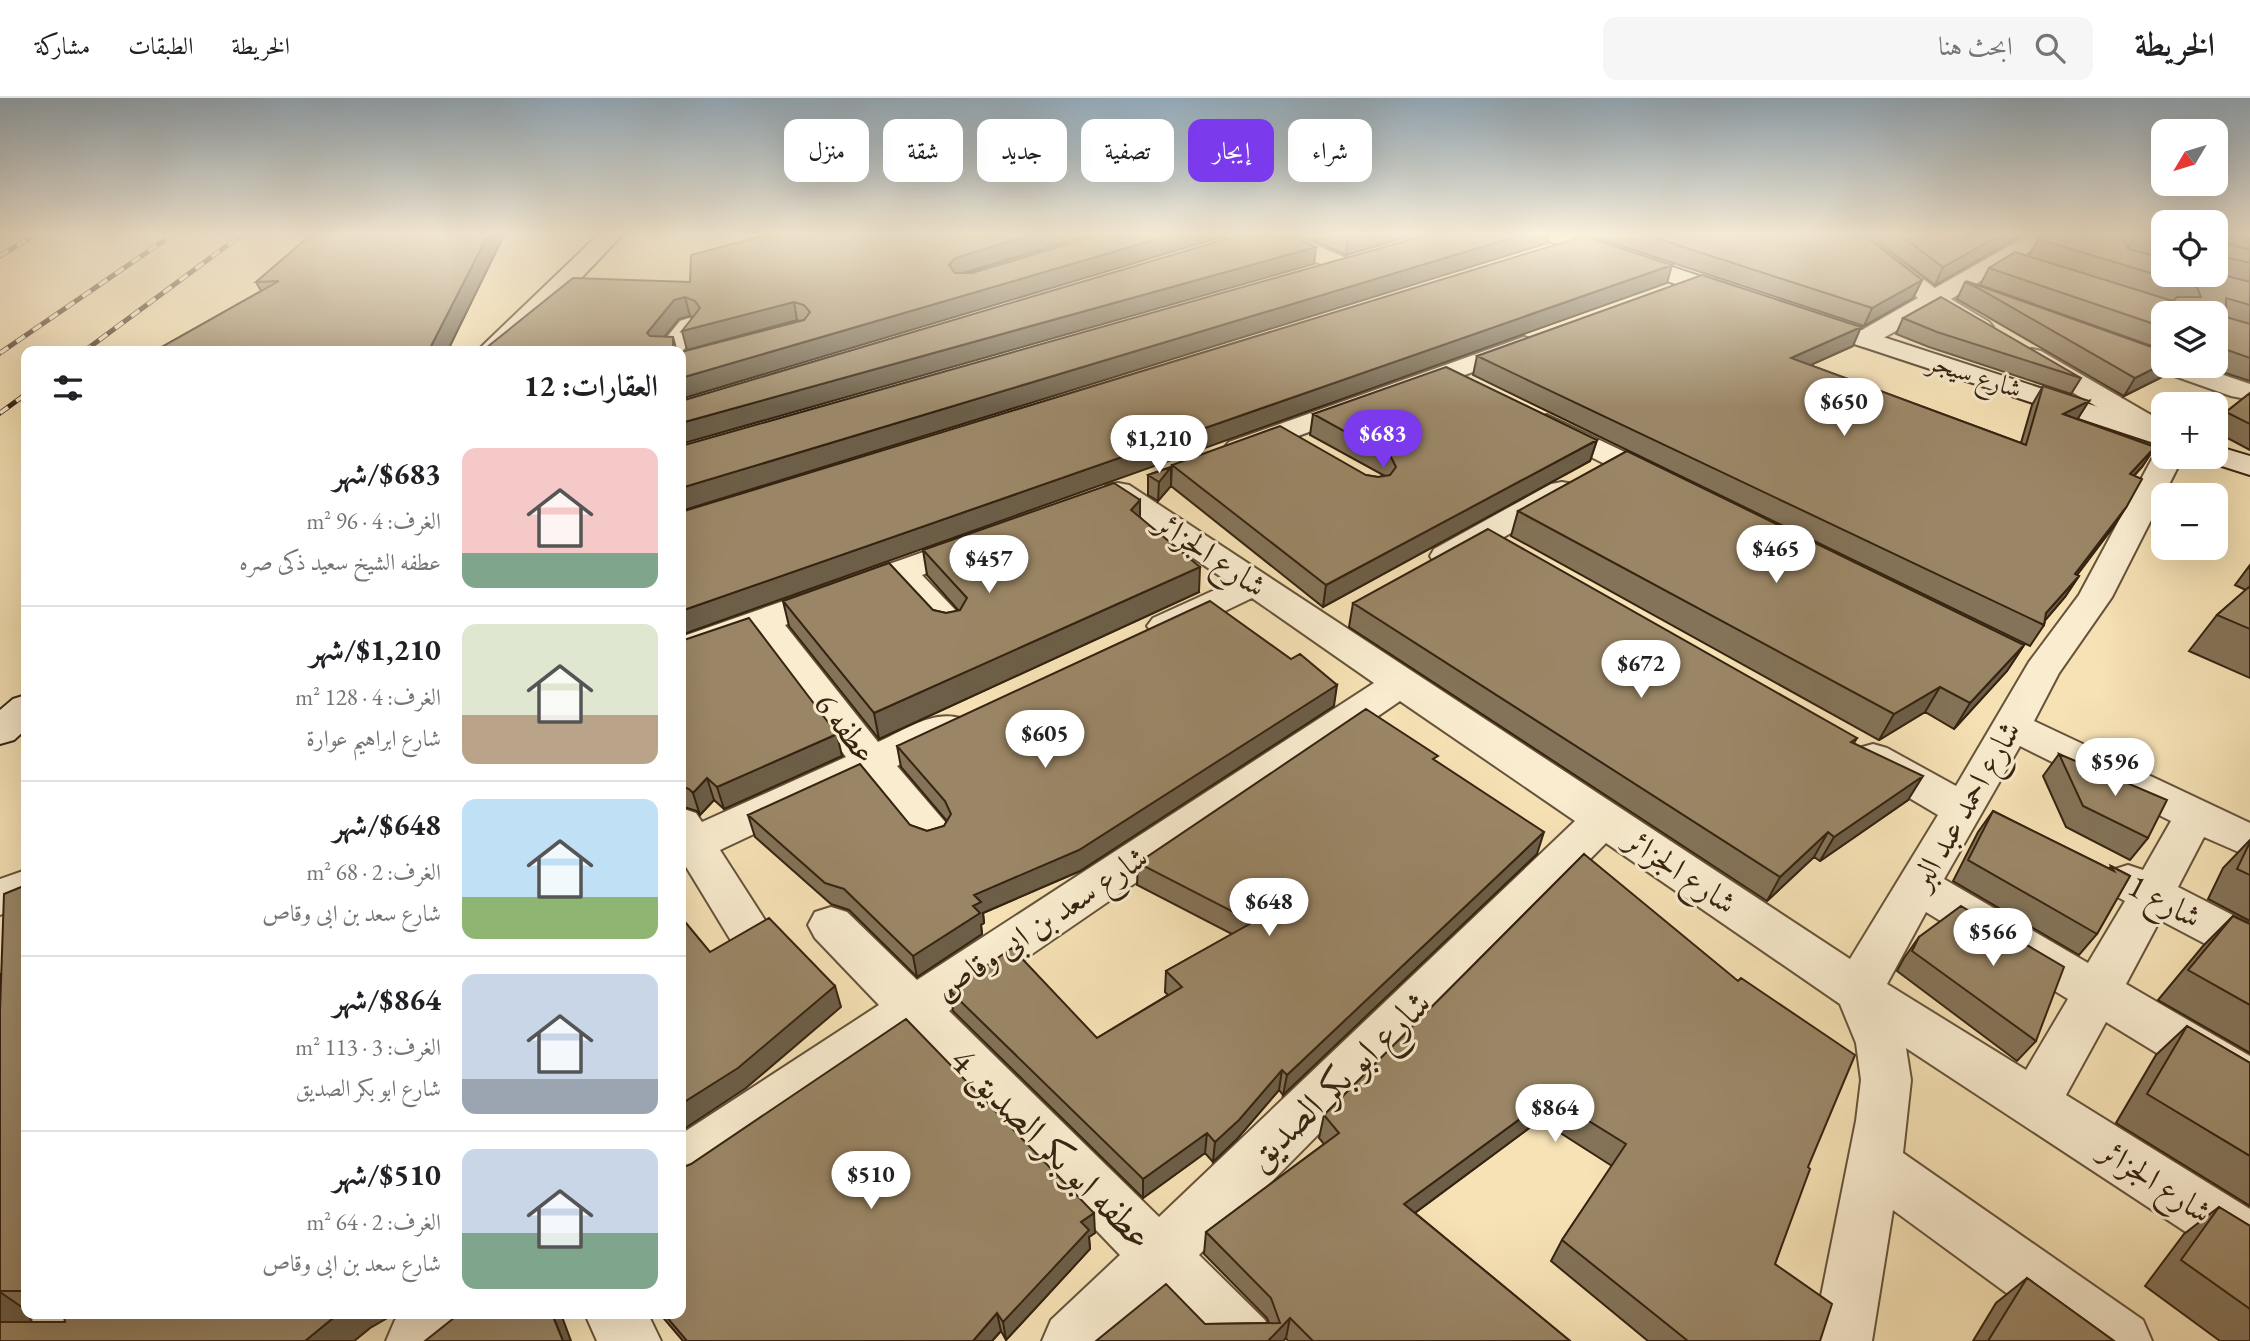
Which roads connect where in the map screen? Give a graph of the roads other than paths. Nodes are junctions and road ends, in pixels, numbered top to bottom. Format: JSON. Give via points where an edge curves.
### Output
{"nodes":[{"id":1,"x":556,"y":291,"type":"edge"},
{"id":2,"x":1673,"y":291,"type":"edge"},
{"id":3,"x":1718,"y":291,"type":"edge"},
{"id":4,"x":1941,"y":291,"type":"edge"},
{"id":5,"x":1947,"y":291,"type":"edge"},
{"id":6,"x":1944,"y":293,"type":"junction"},
{"id":7,"x":1981,"y":296,"type":"edge"},
{"id":8,"x":1655,"y":298,"type":"edge"},
{"id":9,"x":1760,"y":305,"type":"edge"},
{"id":10,"x":1787,"y":313,"type":"edge"},
{"id":11,"x":689,"y":326,"type":"edge"},
{"id":12,"x":1551,"y":335,"type":"edge"},
{"id":13,"x":1864,"y":339,"type":"junction"},
{"id":14,"x":496,"y":346,"type":"edge"},
{"id":15,"x":673,"y":346,"type":"edge"},
{"id":16,"x":1444,"y":374,"type":"junction"},
{"id":17,"x":2215,"y":378,"type":"edge"},
{"id":18,"x":2245,"y":387,"type":"edge"},
{"id":19,"x":1482,"y":392,"type":"edge"},
{"id":20,"x":2228,"y":400,"type":"edge"},
{"id":21,"x":1519,"y":411,"type":"edge"},
{"id":22,"x":2151,"y":428,"type":"edge"},
{"id":23,"x":2151,"y":432,"type":"edge"},
{"id":24,"x":1280,"y":433,"type":"junction"},
{"id":25,"x":1316,"y":454,"type":"edge"},
{"id":26,"x":1218,"y":456,"type":"edge"},
{"id":27,"x":2228,"y":459,"type":"edge"},
{"id":28,"x":1619,"y":460,"type":"junction"},
{"id":29,"x":2250,"y":466,"type":"edge"},
{"id":30,"x":2162,"y":469,"type":"edge"},
{"id":31,"x":1122,"y":491,"type":"edge"},
{"id":32,"x":1691,"y":496,"type":"edge"},
{"id":33,"x":1003,"y":534,"type":"edge"},
{"id":34,"x":1482,"y":536,"type":"junction"},
{"id":35,"x":1521,"y":558,"type":"edge"},
{"id":36,"x":1424,"y":568,"type":"edge"},
{"id":37,"x":900,"y":571,"type":"junction"},
{"id":38,"x":1255,"y":584,"type":"junction"},
{"id":39,"x":763,"y":621,"type":"junction"},
{"id":40,"x":950,"y":625,"type":"edge"},
{"id":41,"x":1131,"y":641,"type":"edge"},
{"id":42,"x":686,"y":648,"type":"edge"},
{"id":43,"x":1402,"y":682,"type":"junction"},
{"id":44,"x":21,"y":697,"type":"edge"},
{"id":45,"x":983,"y":710,"type":"edge"},
{"id":46,"x":0,"y":712,"type":"edge"},
{"id":47,"x":21,"y":713,"type":"edge"},
{"id":48,"x":2012,"y":726,"type":"junction"},
{"id":49,"x":21,"y":727,"type":"edge"},
{"id":50,"x":0,"y":732,"type":"edge"},
{"id":51,"x":1843,"y":741,"type":"edge"},
{"id":52,"x":871,"y":762,"type":"junction"},
{"id":53,"x":1978,"y":808,"type":"junction"},
{"id":54,"x":2196,"y":814,"type":"junction"},
{"id":55,"x":1604,"y":819,"type":"junction"},
{"id":56,"x":931,"y":834,"type":"edge"},
{"id":57,"x":686,"y":839,"type":"edge"},
{"id":58,"x":2250,"y":841,"type":"edge"},
{"id":59,"x":686,"y":843,"type":"edge"},
{"id":60,"x":2090,"y":862,"type":"edge"},
{"id":61,"x":1917,"y":885,"type":"junction"},
{"id":62,"x":2151,"y":894,"type":"junction"},
{"id":63,"x":831,"y":925,"type":"dead end"},
{"id":64,"x":749,"y":931,"type":"edge"},
{"id":65,"x":2250,"y":946,"type":"edge"},
{"id":66,"x":2097,"y":991,"type":"junction"},
{"id":67,"x":1862,"y":993,"type":"junction"},
{"id":68,"x":914,"y":1008,"type":"junction"},
{"id":69,"x":2250,"y":1083,"type":"edge"},
{"id":70,"x":2035,"y":1103,"type":"junction"},
{"id":71,"x":686,"y":1161,"type":"edge"},
{"id":72,"x":1874,"y":1164,"type":"junction"},
{"id":73,"x":2250,"y":1241,"type":"edge"},
{"id":74,"x":1159,"y":1255,"type":"junction"},
{"id":75,"x":62,"y":1319,"type":"edge"},
{"id":76,"x":449,"y":1319,"type":"edge"},
{"id":77,"x":617,"y":1319,"type":"edge"},
{"id":78,"x":65,"y":1341,"type":"edge"},
{"id":79,"x":416,"y":1341,"type":"edge"},
{"id":80,"x":631,"y":1341,"type":"edge"},
{"id":81,"x":1072,"y":1341,"type":"edge"},
{"id":82,"x":1244,"y":1341,"type":"edge"},
{"id":83,"x":1842,"y":1341,"type":"edge"},
{"id":84,"x":2122,"y":1341,"type":"edge"}],
"edges":[{"from":1,"to":14,"type":"street"},
{"from":2,"to":8,"type":"street"},
{"from":3,"to":9,"type":"street"},
{"from":4,"to":6,"type":"street"},
{"from":5,"to":6,"type":"street"},
{"from":6,"to":7,"type":"street"},
{"from":6,"to":13,"type":"street"},
{"from":6,"to":22,"type":"street"},
{"from":10,"to":13,"type":"street","name":"شارع سيجر"},
{"from":11,"to":15,"type":"street"},
{"from":12,"to":16,"type":"street"},
{"from":13,"to":23,"type":"street","name":"شارع سيجر"},
{"from":16,"to":19,"type":"street"},
{"from":16,"to":24,"type":"street"},
{"from":17,"to":18,"type":"street"},
{"from":18,"to":20,"type":"street"},
{"from":21,"to":28,"type":"street"},
{"from":24,"to":25,"type":"street"},
{"from":24,"to":26,"type":"street"},
{"from":27,"to":29,"type":"street"},
{"from":28,"to":32,"type":"street"},
{"from":28,"to":34,"type":"street"},
{"from":30,"to":48,"type":"street","name":"شارع احمد عبد البر","via":[[2095,597],[2030,664]]},
{"from":31,"to":38,"type":"street","name":"شارع الجزائر"},
{"from":33,"to":37,"type":"street"},
{"from":34,"to":35,"type":"street"},
{"from":34,"to":36,"type":"street"},
{"from":37,"to":39,"type":"street"},
{"from":37,"to":40,"type":"street"},
{"from":38,"to":41,"type":"street"},
{"from":38,"to":43,"type":"street","name":"شارع الجزائر","via":[[1336,617]]},
{"from":39,"to":42,"type":"street"},
{"from":39,"to":52,"type":"street","name":"عطفه 6"},
{"from":43,"to":55,"type":"street","name":"شارع الجزائر"},
{"from":43,"to":68,"type":"street","name":"شارع سعد بن ابى وقاص"},
{"from":44,"to":46,"type":"street"},
{"from":45,"to":52,"type":"street"},
{"from":47,"to":50,"type":"street"},
{"from":48,"to":53,"type":"street","name":"شارع احمد عبد البر"},
{"from":48,"to":54,"type":"street"},
{"from":49,"to":50,"type":"street"},
{"from":51,"to":53,"type":"street"},
{"from":52,"to":56,"type":"street","name":"عطفه 6"},
{"from":52,"to":57,"type":"street"},
{"from":53,"to":61,"type":"street","name":"شارع احمد عبد البر"},
{"from":54,"to":58,"type":"street"},
{"from":54,"to":62,"type":"street"},
{"from":55,"to":67,"type":"street","name":"شارع الجزائر"},
{"from":55,"to":74,"type":"street","name":"شارع ابو بكر الصديق"},
{"from":59,"to":64,"type":"street"},
{"from":60,"to":62,"type":"street","name":"شارع 1"},
{"from":61,"to":66,"type":"street"},
{"from":61,"to":67,"type":"street","name":"شارع احمد عبد البر","via":[[1864,977]]},
{"from":62,"to":65,"type":"street","name":"شارع 1"},
{"from":62,"to":66,"type":"street"},
{"from":63,"to":68,"type":"street","name":"عطفه ابو بكر الصديق 4"},
{"from":66,"to":69,"type":"street"},
{"from":66,"to":70,"type":"street"},
{"from":67,"to":70,"type":"street","name":"شارع الجزائر"},
{"from":67,"to":72,"type":"street","via":[[1881,1043],[1886,1080]]},
{"from":68,"to":71,"type":"street","name":"شارع سعد بن ابى وقاص"},
{"from":68,"to":74,"type":"street","name":"عطفه ابو بكر الصديق 4"},
{"from":70,"to":73,"type":"street","name":"شارع الجزائر"},
{"from":72,"to":83,"type":"street"},
{"from":72,"to":84,"type":"street"},
{"from":74,"to":81,"type":"street","name":"شارع ابو بكر الصديق"},
{"from":74,"to":82,"type":"street","name":"عطفه ابو بكر الصديق 4"},
{"from":75,"to":78,"type":"street"},
{"from":76,"to":79,"type":"street"},
{"from":77,"to":80,"type":"street"}]}
